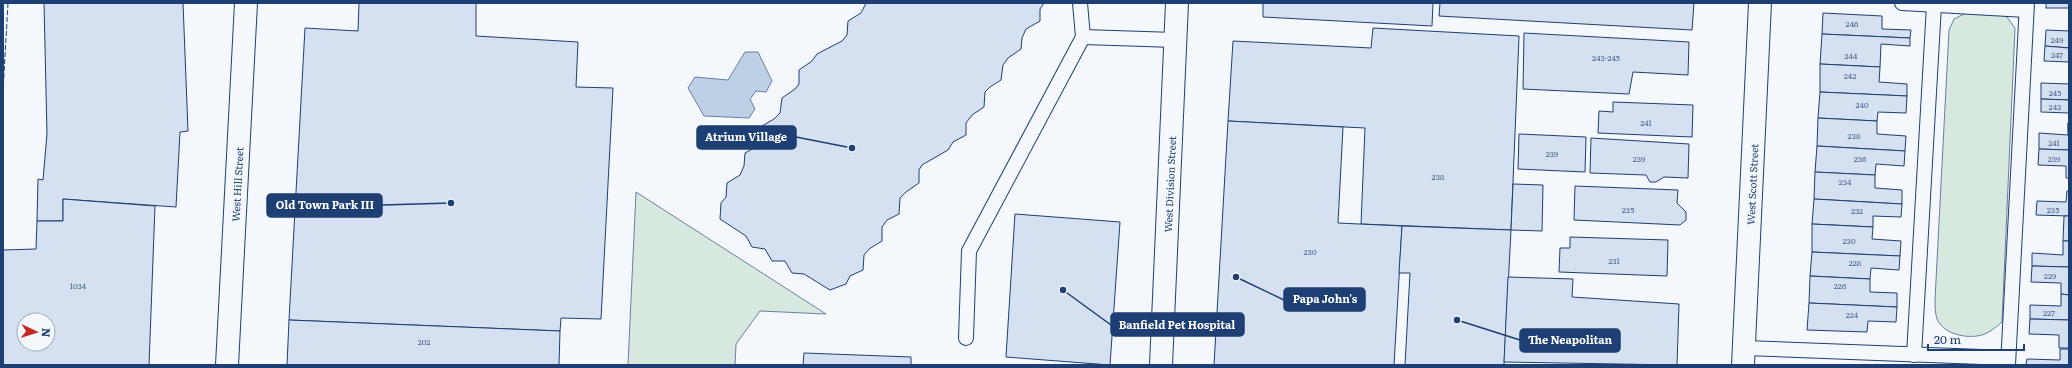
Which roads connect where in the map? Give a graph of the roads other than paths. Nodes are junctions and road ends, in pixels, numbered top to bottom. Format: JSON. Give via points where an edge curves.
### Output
{"nodes":[{"id":1,"x":246,"y":3,"type":"edge"},
{"id":2,"x":1080,"y":3,"type":"edge"},
{"id":3,"x":1177,"y":3,"type":"edge"},
{"id":4,"x":1760,"y":3,"type":"edge"},
{"id":5,"x":1902,"y":3,"type":"edge"},
{"id":6,"x":1934,"y":5,"type":"junction"},
{"id":7,"x":2027,"y":7,"type":"edge"},
{"id":8,"x":1083,"y":37,"type":"junction"},
{"id":9,"x":1175,"y":40,"type":"junction"},
{"id":10,"x":966,"y":338,"type":"dead end"},
{"id":11,"x":1914,"y":355,"type":"junction"},
{"id":12,"x":1744,"y":356,"type":"edge"},
{"id":13,"x":2008,"y":362,"type":"edge"},
{"id":14,"x":227,"y":365,"type":"edge"},
{"id":15,"x":1161,"y":365,"type":"edge"}],
"edges":[{"from":1,"to":14,"type":"street","name":"West Hill Street"},
{"from":2,"to":8,"type":"lane"},
{"from":3,"to":9,"type":"street","name":"West Division Street"},
{"from":4,"to":12,"type":"street","name":"West Scott Street"},
{"from":5,"to":6,"type":"lane"},
{"from":6,"to":7,"type":"lane"},
{"from":6,"to":11,"type":"lane"},
{"from":7,"to":13,"type":"lane"},
{"from":8,"to":9,"type":"lane"},
{"from":8,"to":10,"type":"lane","via":[[969,251]]},
{"from":9,"to":15,"type":"street","name":"West Division Street"},
{"from":11,"to":12,"type":"lane"},
{"from":11,"to":13,"type":"lane"}]}
